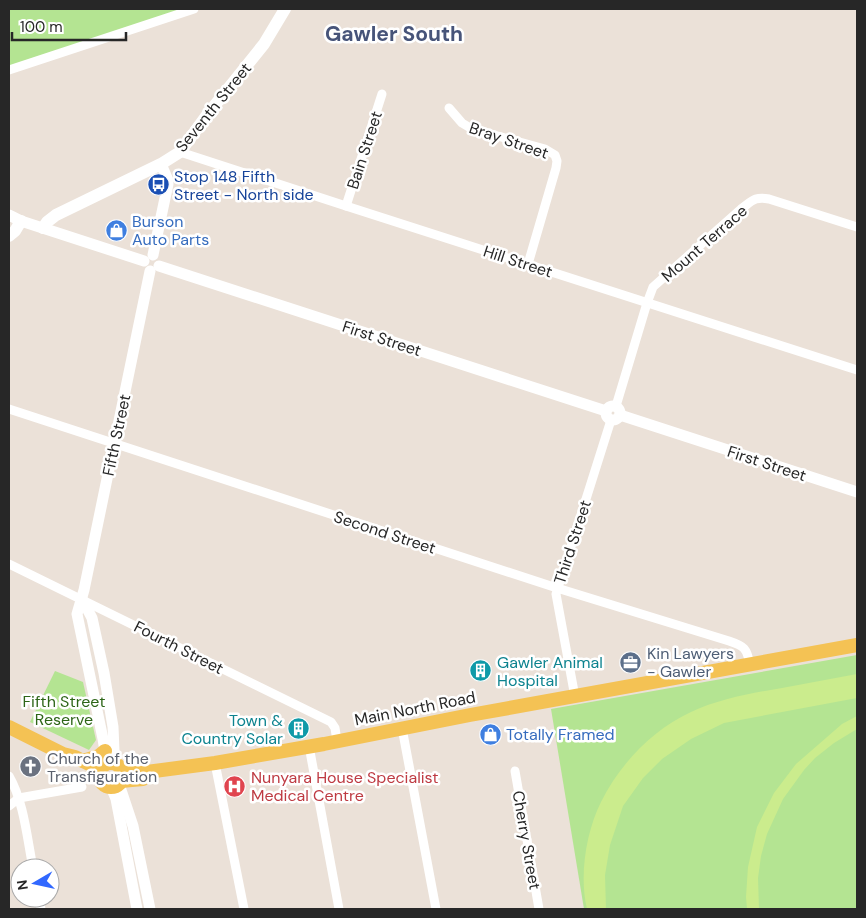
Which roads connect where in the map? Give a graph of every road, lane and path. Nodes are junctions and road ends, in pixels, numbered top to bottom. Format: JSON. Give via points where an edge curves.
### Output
{"nodes":[{"id":1,"x":194,"y":9,"type":"edge"},
{"id":2,"x":285,"y":9,"type":"edge"},
{"id":3,"x":9,"y":70,"type":"edge"},
{"id":4,"x":382,"y":94,"type":"dead end"},
{"id":5,"x":448,"y":108,"type":"dead end"},
{"id":6,"x":180,"y":152,"type":"junction"},
{"id":7,"x":161,"y":164,"type":"junction"},
{"id":8,"x":346,"y":206,"type":"junction"},
{"id":9,"x":9,"y":215,"type":"edge"},
{"id":10,"x":21,"y":221,"type":"junction"},
{"id":11,"x":857,"y":227,"type":"edge"},
{"id":12,"x":43,"y":228,"type":"junction"},
{"id":13,"x":9,"y":236,"type":"edge"},
{"id":14,"x":152,"y":263,"type":"junction"},
{"id":15,"x":528,"y":264,"type":"junction"},
{"id":16,"x":647,"y":303,"type":"junction"},
{"id":17,"x":857,"y":370,"type":"edge"},
{"id":18,"x":9,"y":410,"type":"edge"},
{"id":19,"x":613,"y":413,"type":"junction"},
{"id":20,"x":114,"y":444,"type":"junction"},
{"id":21,"x":857,"y":492,"type":"edge"},
{"id":22,"x":9,"y":564,"type":"edge"},
{"id":23,"x":557,"y":588,"type":"junction"},
{"id":24,"x":82,"y":599,"type":"junction"},
{"id":25,"x":857,"y":645,"type":"edge"},
{"id":26,"x":750,"y":665,"type":"junction"},
{"id":27,"x":575,"y":697,"type":"junction"},
{"id":28,"x":9,"y":727,"type":"edge"},
{"id":29,"x":402,"y":728,"type":"junction"},
{"id":30,"x":337,"y":741,"type":"junction"},
{"id":31,"x":309,"y":746,"type":"junction"},
{"id":32,"x":63,"y":754,"type":"junction"},
{"id":33,"x":215,"y":763,"type":"junction"},
{"id":34,"x":111,"y":771,"type":"junction"},
{"id":35,"x":515,"y":771,"type":"dead end"},
{"id":36,"x":9,"y":776,"type":"edge"},
{"id":37,"x":82,"y":787,"type":"dead end"},
{"id":38,"x":19,"y":798,"type":"junction"},
{"id":39,"x":9,"y":806,"type":"edge"},
{"id":40,"x":31,"y":858,"type":"edge"},
{"id":41,"x":137,"y":909,"type":"edge"},
{"id":42,"x":150,"y":909,"type":"edge"},
{"id":43,"x":244,"y":909,"type":"edge"},
{"id":44,"x":340,"y":909,"type":"edge"},
{"id":45,"x":436,"y":909,"type":"edge"},
{"id":46,"x":539,"y":909,"type":"edge"}],
"edges":[{"from":1,"to":3,"type":"street"},
{"from":2,"to":6,"type":"main road","name":"Seventh Street","via":[[264,44]]},
{"from":4,"to":8,"type":"street","name":"Bain Street"},
{"from":5,"to":15,"type":"street","name":"Bray Street","via":[[472,129],[545,149],[555,155],[556,168]]},
{"from":6,"to":7,"type":"main road","name":"Seventh Street"},
{"from":6,"to":8,"type":"street","name":"Hill Street"},
{"from":7,"to":12,"type":"main road","name":"Seventh Street","via":[[56,215]]},
{"from":7,"to":14,"type":"street","name":"Fifth Street","via":[[168,184]]},
{"from":8,"to":15,"type":"street","name":"Hill Street"},
{"from":9,"to":10,"type":"street","name":"First Street"},
{"from":10,"to":12,"type":"street","name":"First Street"},
{"from":10,"to":13,"type":"main road"},
{"from":11,"to":16,"type":"street","name":"Mount Terrace","via":[[769,199],[754,199],[653,287]]},
{"from":12,"to":14,"type":"street","name":"First Street"},
{"from":14,"to":19,"type":"street","name":"First Street"},
{"from":14,"to":20,"type":"street","name":"Fifth Street"},
{"from":15,"to":16,"type":"street","name":"Hill Street"},
{"from":16,"to":17,"type":"street","name":"Hill Street"},
{"from":16,"to":19,"type":"street","name":"Third Street"},
{"from":18,"to":20,"type":"street","name":"Second Street"},
{"from":19,"to":21,"type":"street","name":"First Street"},
{"from":19,"to":23,"type":"street","name":"Third Street"},
{"from":20,"to":23,"type":"street","name":"Second Street"},
{"from":20,"to":24,"type":"street","name":"Fifth Street"},
{"from":22,"to":24,"type":"street","name":"Fourth Street"},
{"from":23,"to":26,"type":"street","name":"Second Street","via":[[739,644],[746,649]]},
{"from":23,"to":27,"type":"street","name":"Third Street"},
{"from":24,"to":30,"type":"street","name":"Fourth Street","via":[[332,722]]},
{"from":24,"to":34,"type":"street","name":"Fifth Street","via":[[77,614]]},
{"from":24,"to":34,"type":"street","via":[[92,618],[104,672],[113,727]]},
{"from":25,"to":26,"type":"main road","name":"Main North Road"},
{"from":26,"to":27,"type":"main road","name":"Main North Road"},
{"from":27,"to":29,"type":"main road","name":"Main North Road"},
{"from":28,"to":32,"type":"main road"},
{"from":29,"to":30,"type":"main road","name":"Main North Road"},
{"from":29,"to":45,"type":"street"},
{"from":30,"to":31,"type":"main road","name":"Main North Road"},
{"from":31,"to":33,"type":"main road","name":"Main North Road"},
{"from":31,"to":44,"type":"street"},
{"from":32,"to":34,"type":"main road","via":[[74,764]]},
{"from":32,"to":34,"type":"main road","via":[[83,761],[99,756]]},
{"from":33,"to":34,"type":"main road","name":"Main North Road","via":[[151,778]]},
{"from":33,"to":43,"type":"street"},
{"from":34,"to":41,"type":"street"},
{"from":34,"to":42,"type":"street","via":[[133,826]]},
{"from":35,"to":46,"type":"street","name":"Cherry Street"},
{"from":36,"to":38,"type":"street"},
{"from":37,"to":38,"type":"street"},
{"from":38,"to":39,"type":"street"},
{"from":38,"to":40,"type":"street"}]}
